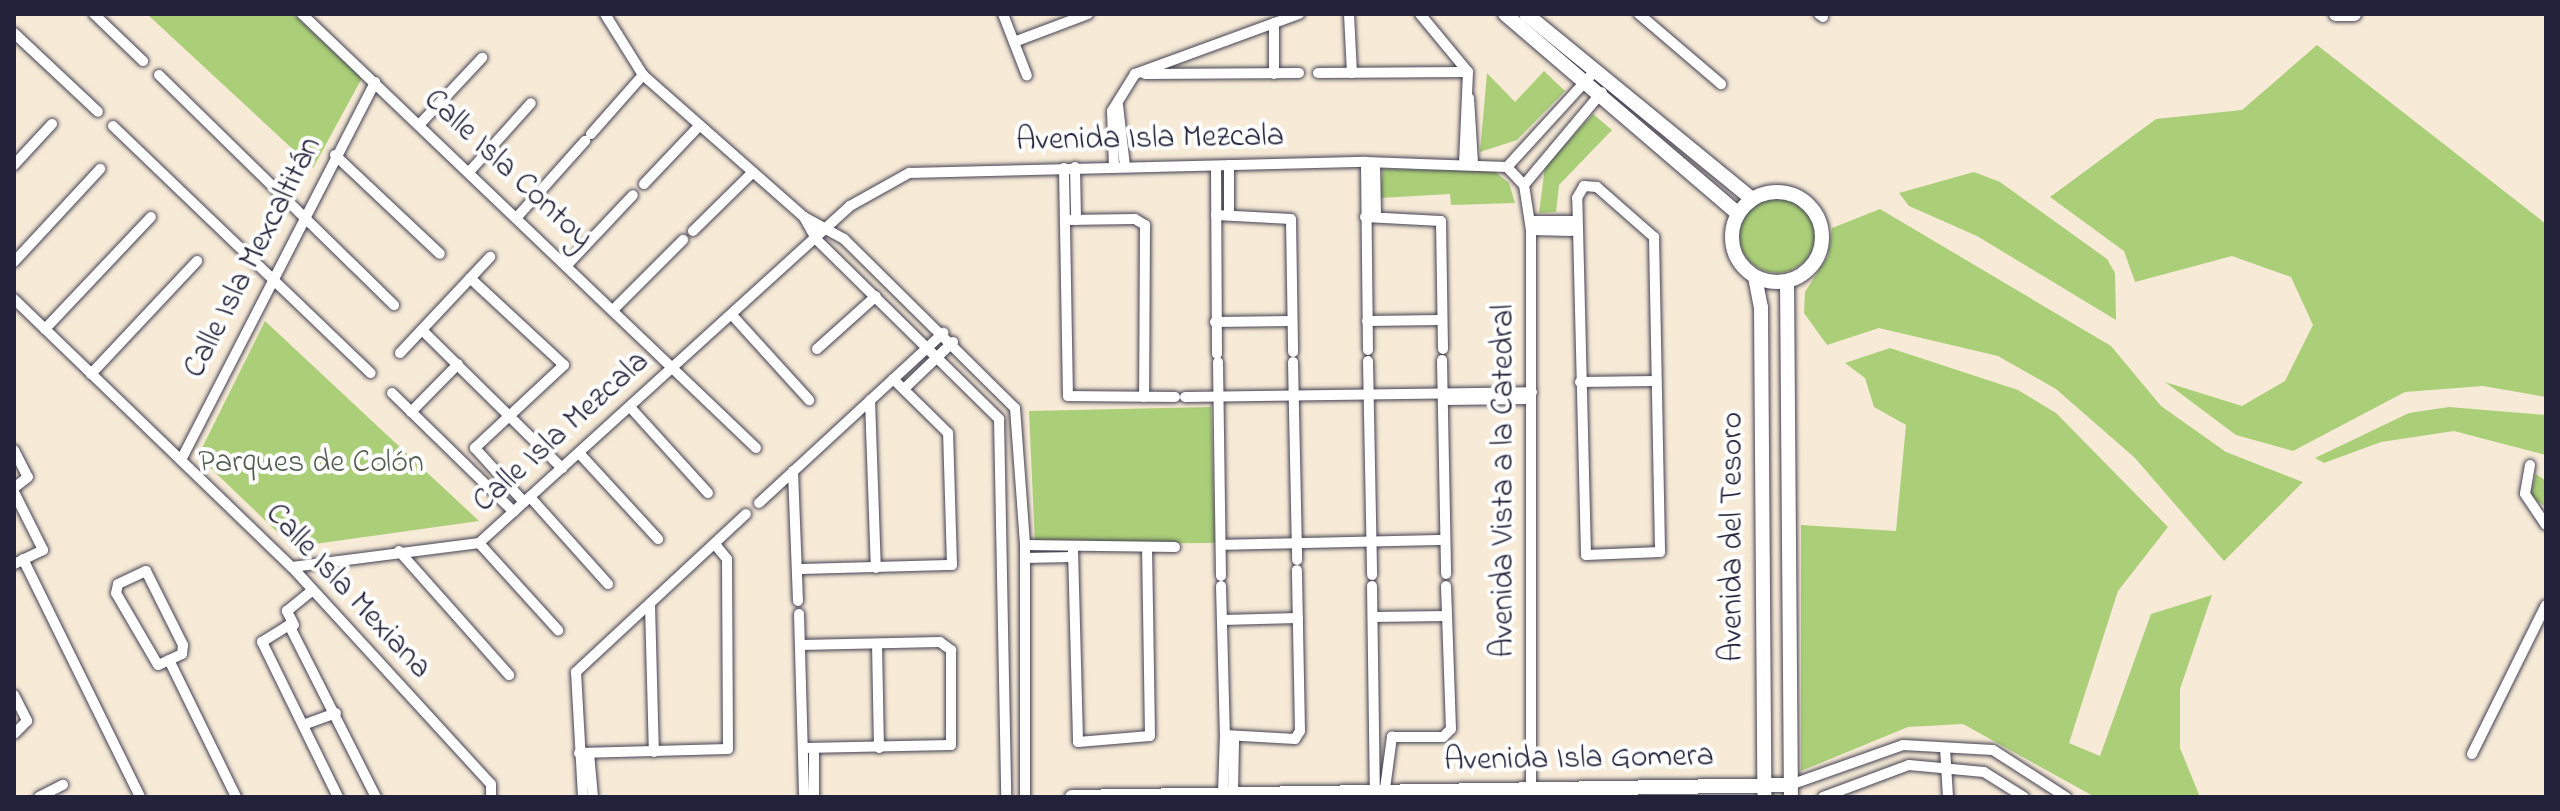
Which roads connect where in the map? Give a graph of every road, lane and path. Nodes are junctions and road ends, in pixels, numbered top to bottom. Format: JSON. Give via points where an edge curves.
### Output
{"nodes":[{"id":1,"x":94,"y":14,"type":"edge"},
{"id":2,"x":302,"y":14,"type":"edge"},
{"id":3,"x":605,"y":14,"type":"edge"},
{"id":4,"x":1003,"y":14,"type":"edge"},
{"id":5,"x":1088,"y":14,"type":"edge"},
{"id":6,"x":1299,"y":14,"type":"edge"},
{"id":7,"x":1349,"y":14,"type":"edge"},
{"id":8,"x":1420,"y":14,"type":"edge"},
{"id":9,"x":1505,"y":14,"type":"edge"},
{"id":10,"x":1526,"y":14,"type":"edge"},
{"id":11,"x":1639,"y":14,"type":"edge"},
{"id":12,"x":2336,"y":14,"type":"edge"},
{"id":13,"x":2354,"y":14,"type":"edge"},
{"id":14,"x":1274,"y":23,"type":"junction"},
{"id":15,"x":14,"y":33,"type":"edge"},
{"id":16,"x":1014,"y":42,"type":"junction"},
{"id":17,"x":482,"y":58,"type":"dead end"},
{"id":18,"x":143,"y":61,"type":"dead end"},
{"id":19,"x":1468,"y":72,"type":"junction"},
{"id":20,"x":1299,"y":73,"type":"dead end"},
{"id":21,"x":1318,"y":73,"type":"dead end"},
{"id":22,"x":1352,"y":73,"type":"junction"},
{"id":23,"x":1593,"y":73,"type":"junction"},
{"id":24,"x":1135,"y":74,"type":"junction"},
{"id":25,"x":1274,"y":74,"type":"junction"},
{"id":26,"x":159,"y":75,"type":"dead end"},
{"id":27,"x":643,"y":75,"type":"junction"},
{"id":28,"x":1027,"y":76,"type":"dead end"},
{"id":29,"x":375,"y":82,"type":"junction"},
{"id":30,"x":1721,"y":84,"type":"dead end"},
{"id":31,"x":1581,"y":86,"type":"junction"},
{"id":32,"x":1608,"y":86,"type":"junction"},
{"id":33,"x":1597,"y":99,"type":"junction"},
{"id":34,"x":531,"y":103,"type":"dead end"},
{"id":35,"x":98,"y":112,"type":"dead end"},
{"id":36,"x":52,"y":124,"type":"dead end"},
{"id":37,"x":420,"y":124,"type":"junction"},
{"id":38,"x":700,"y":125,"type":"junction"},
{"id":39,"x":113,"y":126,"type":"dead end"},
{"id":40,"x":335,"y":155,"type":"junction"},
{"id":41,"x":1371,"y":162,"type":"junction"},
{"id":42,"x":1468,"y":163,"type":"junction"},
{"id":43,"x":14,"y":165,"type":"edge"},
{"id":44,"x":1229,"y":165,"type":"junction"},
{"id":45,"x":1216,"y":166,"type":"junction"},
{"id":46,"x":1120,"y":167,"type":"junction"},
{"id":47,"x":1507,"y":167,"type":"junction"},
{"id":48,"x":1070,"y":168,"type":"junction"},
{"id":49,"x":100,"y":169,"type":"dead end"},
{"id":50,"x":470,"y":171,"type":"junction"},
{"id":51,"x":753,"y":172,"type":"junction"},
{"id":52,"x":644,"y":184,"type":"dead end"},
{"id":53,"x":1524,"y":185,"type":"junction"},
{"id":54,"x":633,"y":195,"type":"dead end"},
{"id":55,"x":1752,"y":199,"type":"junction"},
{"id":56,"x":1737,"y":213,"type":"junction"},
{"id":57,"x":1216,"y":215,"type":"junction"},
{"id":58,"x":1229,"y":215,"type":"junction"},
{"id":59,"x":518,"y":216,"type":"junction"},
{"id":60,"x":151,"y":217,"type":"dead end"},
{"id":61,"x":804,"y":217,"type":"junction"},
{"id":62,"x":1371,"y":217,"type":"junction"},
{"id":63,"x":302,"y":219,"type":"junction"},
{"id":64,"x":1071,"y":220,"type":"junction"},
{"id":65,"x":1530,"y":226,"type":"junction"},
{"id":66,"x":1576,"y":226,"type":"junction"},
{"id":67,"x":828,"y":228,"type":"junction"},
{"id":68,"x":693,"y":231,"type":"dead end"},
{"id":69,"x":816,"y":239,"type":"junction"},
{"id":70,"x":683,"y":240,"type":"dead end"},
{"id":71,"x":440,"y":254,"type":"dead end"},
{"id":72,"x":490,"y":257,"type":"dead end"},
{"id":73,"x":197,"y":261,"type":"dead end"},
{"id":74,"x":14,"y":262,"type":"edge"},
{"id":75,"x":569,"y":263,"type":"junction"},
{"id":76,"x":1755,"y":277,"type":"junction"},
{"id":77,"x":272,"y":278,"type":"junction"},
{"id":78,"x":470,"y":278,"type":"junction"},
{"id":79,"x":1787,"y":281,"type":"junction"},
{"id":80,"x":876,"y":296,"type":"junction"},
{"id":81,"x":14,"y":299,"type":"edge"},
{"id":82,"x":394,"y":305,"type":"dead end"},
{"id":83,"x":616,"y":307,"type":"junction"},
{"id":84,"x":732,"y":315,"type":"junction"},
{"id":85,"x":1441,"y":320,"type":"junction"},
{"id":86,"x":1292,"y":321,"type":"junction"},
{"id":87,"x":1367,"y":321,"type":"junction"},
{"id":88,"x":1215,"y":322,"type":"junction"},
{"id":89,"x":45,"y":329,"type":"junction"},
{"id":90,"x":422,"y":330,"type":"junction"},
{"id":91,"x":943,"y":333,"type":"junction"},
{"id":92,"x":953,"y":342,"type":"junction"},
{"id":93,"x":929,"y":346,"type":"junction"},
{"id":94,"x":817,"y":349,"type":"dead end"},
{"id":95,"x":400,"y":353,"type":"dead end"},
{"id":96,"x":940,"y":355,"type":"junction"},
{"id":97,"x":458,"y":364,"type":"junction"},
{"id":98,"x":677,"y":364,"type":"junction"},
{"id":99,"x":371,"y":373,"type":"dead end"},
{"id":100,"x":91,"y":374,"type":"junction"},
{"id":101,"x":893,"y":379,"type":"junction"},
{"id":102,"x":1655,"y":381,"type":"junction"},
{"id":103,"x":1580,"y":382,"type":"junction"},
{"id":104,"x":904,"y":389,"type":"junction"},
{"id":105,"x":392,"y":393,"type":"dead end"},
{"id":106,"x":1369,"y":394,"type":"junction"},
{"id":107,"x":1294,"y":395,"type":"junction"},
{"id":108,"x":1219,"y":396,"type":"junction"},
{"id":109,"x":1442,"y":396,"type":"junction"},
{"id":110,"x":1532,"y":396,"type":"junction"},
{"id":111,"x":1144,"y":397,"type":"junction"},
{"id":112,"x":809,"y":400,"type":"dead end"},
{"id":113,"x":870,"y":400,"type":"junction"},
{"id":114,"x":630,"y":407,"type":"junction"},
{"id":115,"x":411,"y":412,"type":"junction"},
{"id":116,"x":509,"y":412,"type":"junction"},
{"id":117,"x":756,"y":448,"type":"dead end"},
{"id":118,"x":14,"y":450,"type":"edge"},
{"id":119,"x":579,"y":453,"type":"junction"},
{"id":120,"x":181,"y":460,"type":"junction"},
{"id":121,"x":2530,"y":465,"type":"dead end"},
{"id":122,"x":562,"y":468,"type":"junction"},
{"id":123,"x":793,"y":471,"type":"junction"},
{"id":124,"x":14,"y":490,"type":"edge"},
{"id":125,"x":708,"y":493,"type":"dead end"},
{"id":126,"x":527,"y":499,"type":"junction"},
{"id":127,"x":759,"y":503,"type":"dead end"},
{"id":128,"x":514,"y":512,"type":"junction"},
{"id":129,"x":746,"y":514,"type":"dead end"},
{"id":130,"x":2546,"y":525,"type":"edge"},
{"id":131,"x":658,"y":539,"type":"dead end"},
{"id":132,"x":1445,"y":540,"type":"junction"},
{"id":133,"x":1371,"y":542,"type":"junction"},
{"id":134,"x":479,"y":543,"type":"junction"},
{"id":135,"x":1296,"y":543,"type":"junction"},
{"id":136,"x":715,"y":544,"type":"junction"},
{"id":137,"x":1025,"y":545,"type":"junction"},
{"id":138,"x":1221,"y":545,"type":"junction"},
{"id":139,"x":1175,"y":547,"type":"dead end"},
{"id":140,"x":1147,"y":548,"type":"junction"},
{"id":141,"x":399,"y":551,"type":"junction"},
{"id":142,"x":1072,"y":553,"type":"junction"},
{"id":143,"x":1025,"y":558,"type":"junction"},
{"id":144,"x":18,"y":562,"type":"edge"},
{"id":145,"x":292,"y":567,"type":"junction"},
{"id":146,"x":876,"y":568,"type":"junction"},
{"id":147,"x":797,"y":569,"type":"junction"},
{"id":148,"x":1446,"y":574,"type":"dead end"},
{"id":149,"x":608,"y":584,"type":"dead end"},
{"id":150,"x":1446,"y":586,"type":"dead end"},
{"id":151,"x":313,"y":590,"type":"junction"},
{"id":152,"x":798,"y":601,"type":"dead end"},
{"id":153,"x":650,"y":604,"type":"junction"},
{"id":154,"x":2546,"y":605,"type":"edge"},
{"id":155,"x":799,"y":614,"type":"dead end"},
{"id":156,"x":1447,"y":616,"type":"junction"},
{"id":157,"x":1373,"y":617,"type":"junction"},
{"id":158,"x":1298,"y":618,"type":"junction"},
{"id":159,"x":1222,"y":620,"type":"junction"},
{"id":160,"x":294,"y":625,"type":"junction"},
{"id":161,"x":558,"y":630,"type":"dead end"},
{"id":162,"x":877,"y":644,"type":"junction"},
{"id":163,"x":800,"y":645,"type":"junction"},
{"id":164,"x":169,"y":660,"type":"junction"},
{"id":165,"x":509,"y":675,"type":"dead end"},
{"id":166,"x":14,"y":695,"type":"edge"},
{"id":167,"x":336,"y":713,"type":"junction"},
{"id":168,"x":303,"y":725,"type":"junction"},
{"id":169,"x":14,"y":734,"type":"edge"},
{"id":170,"x":1227,"y":739,"type":"junction"},
{"id":171,"x":809,"y":748,"type":"junction"},
{"id":172,"x":879,"y":748,"type":"junction"},
{"id":173,"x":1945,"y":748,"type":"junction"},
{"id":174,"x":654,"y":752,"type":"junction"},
{"id":175,"x":584,"y":753,"type":"junction"},
{"id":176,"x":2472,"y":754,"type":"dead end"},
{"id":177,"x":1947,"y":767,"type":"junction"},
{"id":178,"x":63,"y":785,"type":"dead end"},
{"id":179,"x":1531,"y":789,"type":"junction"},
{"id":180,"x":1764,"y":791,"type":"edge"},
{"id":181,"x":1791,"y":791,"type":"edge"},
{"id":182,"x":1623,"y":792,"type":"edge"},
{"id":183,"x":1228,"y":794,"type":"junction"},
{"id":184,"x":1380,"y":794,"type":"edge"},
{"id":185,"x":1257,"y":795,"type":"edge"},
{"id":186,"x":41,"y":796,"type":"edge"},
{"id":187,"x":1135,"y":796,"type":"edge"},
{"id":188,"x":140,"y":797,"type":"edge"},
{"id":189,"x":236,"y":797,"type":"edge"},
{"id":190,"x":338,"y":797,"type":"edge"},
{"id":191,"x":376,"y":797,"type":"edge"},
{"id":192,"x":491,"y":797,"type":"edge"},
{"id":193,"x":583,"y":797,"type":"edge"},
{"id":194,"x":593,"y":797,"type":"edge"},
{"id":195,"x":804,"y":797,"type":"edge"},
{"id":196,"x":814,"y":797,"type":"edge"},
{"id":197,"x":1006,"y":797,"type":"edge"},
{"id":198,"x":1025,"y":797,"type":"edge"},
{"id":199,"x":1072,"y":797,"type":"edge"},
{"id":200,"x":1823,"y":797,"type":"edge"},
{"id":201,"x":1948,"y":797,"type":"edge"},
{"id":202,"x":2024,"y":797,"type":"edge"},
{"id":203,"x":2066,"y":797,"type":"edge"}],
"edges":[{"from":1,"to":18,"type":"street"},
{"from":2,"to":29,"type":"street","name":"Calle Isla Contoy"},
{"from":3,"to":27,"type":"street"},
{"from":4,"to":16,"type":"street"},
{"from":5,"to":16,"type":"street"},
{"from":6,"to":14,"type":"street"},
{"from":7,"to":22,"type":"street"},
{"from":8,"to":19,"type":"street"},
{"from":9,"to":31,"type":"main road"},
{"from":10,"to":23,"type":"main road"},
{"from":11,"to":30,"type":"street"},
{"from":12,"to":13,"type":"main road"},
{"from":14,"to":24,"type":"street"},
{"from":14,"to":25,"type":"street"},
{"from":15,"to":35,"type":"street"},
{"from":16,"to":28,"type":"street"},
{"from":17,"to":37,"type":"street"},
{"from":19,"to":22,"type":"street"},
{"from":19,"to":42,"type":"street"},
{"from":20,"to":25,"type":"street"},
{"from":21,"to":22,"type":"street"},
{"from":23,"to":31,"type":"street"},
{"from":23,"to":32,"type":"main road"},
{"from":24,"to":25,"type":"street"},
{"from":24,"to":46,"type":"street","via":[[1118,105]]},
{"from":26,"to":63,"type":"street"},
{"from":27,"to":38,"type":"street"},
{"from":27,"to":59,"type":"street"},
{"from":29,"to":37,"type":"street","name":"Calle Isla Contoy"},
{"from":29,"to":40,"type":"street","name":"Calle Isla Mexcaltitán"},
{"from":31,"to":33,"type":"main road"},
{"from":31,"to":47,"type":"street"},
{"from":32,"to":33,"type":"street"},
{"from":32,"to":55,"type":"main road"},
{"from":33,"to":53,"type":"street"},
{"from":33,"to":56,"type":"main road"},
{"from":34,"to":50,"type":"street"},
{"from":36,"to":43,"type":"street"},
{"from":37,"to":50,"type":"street","name":"Calle Isla Contoy"},
{"from":38,"to":51,"type":"street"},
{"from":38,"to":52,"type":"street"},
{"from":39,"to":77,"type":"street"},
{"from":40,"to":63,"type":"street","name":"Calle Isla Mexcaltitán"},
{"from":40,"to":71,"type":"street"},
{"from":41,"to":42,"type":"street","name":"Avenida Isla Mezcala"},
{"from":41,"to":44,"type":"street","name":"Avenida Isla Mezcala"},
{"from":41,"to":62,"type":"street"},
{"from":42,"to":47,"type":"street","name":"Avenida Isla Mezcala"},
{"from":44,"to":45,"type":"street","name":"Avenida Isla Mezcala"},
{"from":44,"to":58,"type":"street"},
{"from":45,"to":46,"type":"street","name":"Avenida Isla Mezcala"},
{"from":45,"to":57,"type":"street"},
{"from":46,"to":48,"type":"street","name":"Avenida Isla Mezcala"},
{"from":47,"to":53,"type":"street"},
{"from":48,"to":64,"type":"street"},
{"from":48,"to":67,"type":"street","name":"Avenida Isla Mezcala","via":[[909,173],[867,193]]},
{"from":49,"to":74,"type":"street"},
{"from":50,"to":59,"type":"street","name":"Calle Isla Contoy"},
{"from":51,"to":61,"type":"street"},
{"from":51,"to":68,"type":"street"},
{"from":53,"to":65,"type":"street","name":"Avenida Vista a la Catedral"},
{"from":54,"to":75,"type":"street"},
{"from":55,"to":56,"type":"main road"},
{"from":55,"to":79,"type":"main road","via":[[1790,194],[1819,220],[1817,259]]},
{"from":56,"to":76,"type":"main road","via":[[1732,245]]},
{"from":57,"to":58,"type":"street"},
{"from":57,"to":88,"type":"street"},
{"from":58,"to":86,"type":"street","via":[[1291,219]]},
{"from":59,"to":75,"type":"street","name":"Calle Isla Contoy"},
{"from":60,"to":89,"type":"street"},
{"from":61,"to":67,"type":"street"},
{"from":61,"to":69,"type":"street"},
{"from":62,"to":85,"type":"street","via":[[1439,219]]},
{"from":62,"to":87,"type":"street"},
{"from":63,"to":77,"type":"street","name":"Calle Isla Mexcaltitán"},
{"from":63,"to":82,"type":"street"},
{"from":64,"to":111,"type":"street","via":[[1138,219],[1145,225]]},
{"from":64,"to":111,"type":"street","via":[[1068,396]]},
{"from":65,"to":66,"type":"street"},
{"from":65,"to":110,"type":"street","name":"Avenida Vista a la Catedral"},
{"from":66,"to":102,"type":"street","via":[[1578,193],[1590,185],[1652,231]]},
{"from":66,"to":103,"type":"street"},
{"from":67,"to":69,"type":"street","name":"Avenida Isla Mezcala"},
{"from":67,"to":91,"type":"street"},
{"from":69,"to":80,"type":"street"},
{"from":69,"to":84,"type":"street","name":"Avenida Isla Mezcala"},
{"from":70,"to":83,"type":"street"},
{"from":72,"to":78,"type":"street"},
{"from":73,"to":100,"type":"street"},
{"from":75,"to":83,"type":"street","name":"Calle Isla Contoy"},
{"from":76,"to":79,"type":"main road"},
{"from":76,"to":180,"type":"main road","name":"Avenida del Tesoro","via":[[1761,307]]},
{"from":77,"to":99,"type":"street"},
{"from":77,"to":120,"type":"street","name":"Calle Isla Mexcaltitán"},
{"from":78,"to":90,"type":"street"},
{"from":78,"to":116,"type":"street","via":[[564,365]]},
{"from":79,"to":181,"type":"main road","name":"Avenida del Tesoro"},
{"from":80,"to":93,"type":"street"},
{"from":80,"to":94,"type":"street"},
{"from":81,"to":89,"type":"street","name":"Calle Isla Mexiana"},
{"from":83,"to":98,"type":"street","name":"Calle Isla Contoy"},
{"from":84,"to":98,"type":"street","name":"Calle Isla Mezcala"},
{"from":84,"to":112,"type":"street"},
{"from":85,"to":87,"type":"street"},
{"from":85,"to":109,"type":"street"},
{"from":86,"to":88,"type":"street"},
{"from":86,"to":107,"type":"street"},
{"from":87,"to":106,"type":"street"},
{"from":88,"to":108,"type":"street"},
{"from":89,"to":100,"type":"street","name":"Calle Isla Mexiana"},
{"from":90,"to":95,"type":"street"},
{"from":90,"to":97,"type":"street"},
{"from":91,"to":92,"type":"street"},
{"from":91,"to":93,"type":"street"},
{"from":92,"to":96,"type":"street"},
{"from":92,"to":137,"type":"street","via":[[1015,408]]},
{"from":93,"to":96,"type":"street"},
{"from":93,"to":101,"type":"street"},
{"from":96,"to":104,"type":"street"},
{"from":96,"to":197,"type":"street","via":[[988,401],[1000,426]]},
{"from":97,"to":115,"type":"street"},
{"from":97,"to":116,"type":"street"},
{"from":98,"to":114,"type":"street","name":"Calle Isla Mezcala"},
{"from":98,"to":117,"type":"street","name":"Calle Isla Contoy"},
{"from":100,"to":120,"type":"street","name":"Calle Isla Mexiana"},
{"from":101,"to":104,"type":"street"},
{"from":101,"to":113,"type":"street"},
{"from":102,"to":103,"type":"street"},
{"from":102,"to":103,"type":"street","via":[[1660,552],[1586,555]]},
{"from":104,"to":146,"type":"street","via":[[948,433],[952,565]]},
{"from":105,"to":115,"type":"street"},
{"from":106,"to":107,"type":"street"},
{"from":106,"to":109,"type":"street"},
{"from":106,"to":133,"type":"street"},
{"from":107,"to":108,"type":"street"},
{"from":107,"to":135,"type":"street"},
{"from":108,"to":111,"type":"street"},
{"from":108,"to":138,"type":"street"},
{"from":109,"to":110,"type":"street"},
{"from":109,"to":132,"type":"street"},
{"from":110,"to":179,"type":"street","name":"Avenida Vista a la Catedral"},
{"from":113,"to":123,"type":"street"},
{"from":113,"to":146,"type":"street"},
{"from":114,"to":119,"type":"street","name":"Calle Isla Mezcala"},
{"from":114,"to":125,"type":"street"},
{"from":115,"to":128,"type":"street"},
{"from":116,"to":122,"type":"street"},
{"from":116,"to":126,"type":"street","via":[[475,448]]},
{"from":118,"to":124,"type":"street","via":[[28,477]]},
{"from":119,"to":122,"type":"street","name":"Calle Isla Mezcala"},
{"from":119,"to":131,"type":"street"},
{"from":120,"to":145,"type":"street","name":"Calle Isla Mexiana"},
{"from":121,"to":130,"type":"street","via":[[2525,494]]},
{"from":122,"to":126,"type":"street","name":"Calle Isla Mezcala"},
{"from":123,"to":127,"type":"street"},
{"from":123,"to":147,"type":"street"},
{"from":124,"to":144,"type":"street","via":[[43,550]]},
{"from":126,"to":128,"type":"street","name":"Calle Isla Mezcala"},
{"from":126,"to":149,"type":"street"},
{"from":128,"to":134,"type":"street","name":"Calle Isla Mezcala"},
{"from":129,"to":136,"type":"street"},
{"from":132,"to":133,"type":"street"},
{"from":132,"to":148,"type":"street"},
{"from":133,"to":135,"type":"street"},
{"from":133,"to":157,"type":"street"},
{"from":134,"to":141,"type":"street","name":"Calle Isla Mezcala"},
{"from":134,"to":161,"type":"street"},
{"from":135,"to":138,"type":"street"},
{"from":135,"to":158,"type":"street"},
{"from":136,"to":153,"type":"street"},
{"from":136,"to":174,"type":"street","via":[[727,559],[730,744],[723,751]]},
{"from":137,"to":142,"type":"street"},
{"from":137,"to":143,"type":"street"},
{"from":138,"to":159,"type":"street"},
{"from":139,"to":140,"type":"street"},
{"from":140,"to":142,"type":"street"},
{"from":140,"to":142,"type":"street","via":[[1146,741],[1073,737]]},
{"from":141,"to":145,"type":"street","name":"Calle Isla Mezcala"},
{"from":141,"to":165,"type":"street"},
{"from":142,"to":143,"type":"street"},
{"from":143,"to":198,"type":"street"},
{"from":144,"to":188,"type":"street"},
{"from":145,"to":151,"type":"street","name":"Calle Isla Mexiana"},
{"from":146,"to":147,"type":"street"},
{"from":147,"to":152,"type":"street"},
{"from":150,"to":156,"type":"street"},
{"from":151,"to":160,"type":"street","via":[[287,611]]},
{"from":151,"to":192,"type":"street","name":"Calle Isla Mexiana","via":[[491,784]]},
{"from":153,"to":174,"type":"street"},
{"from":153,"to":175,"type":"street","via":[[576,672]]},
{"from":154,"to":176,"type":"street"},
{"from":155,"to":163,"type":"street"},
{"from":156,"to":157,"type":"street"},
{"from":156,"to":184,"type":"street","via":[[1451,729],[1443,737],[1392,737]]},
{"from":157,"to":184,"type":"street"},
{"from":158,"to":159,"type":"street"},
{"from":158,"to":170,"type":"street","via":[[1298,736]]},
{"from":159,"to":170,"type":"street"},
{"from":160,"to":167,"type":"street"},
{"from":160,"to":168,"type":"street","via":[[262,642]]},
{"from":162,"to":163,"type":"street"},
{"from":162,"to":172,"type":"street"},
{"from":162,"to":172,"type":"street","via":[[940,642],[951,650],[951,745]]},
{"from":163,"to":171,"type":"street"},
{"from":164,"to":164,"type":"street","via":[[150,661],[116,593],[118,584],[146,571],[183,645]]},
{"from":164,"to":189,"type":"street"},
{"from":166,"to":169,"type":"street","via":[[27,721]]},
{"from":167,"to":168,"type":"street"},
{"from":167,"to":191,"type":"street"},
{"from":168,"to":190,"type":"street"},
{"from":170,"to":183,"type":"street"},
{"from":171,"to":172,"type":"street"},
{"from":171,"to":195,"type":"street"},
{"from":171,"to":196,"type":"street"},
{"from":173,"to":177,"type":"street"},
{"from":173,"to":181,"type":"street","name":"Avenida Isla Gomera","via":[[1903,745]]},
{"from":173,"to":203,"type":"street","name":"Avenida Isla Gomera","via":[[1993,750]]},
{"from":174,"to":175,"type":"street"},
{"from":175,"to":193,"type":"street"},
{"from":175,"to":194,"type":"street"},
{"from":177,"to":200,"type":"street","via":[[1909,765]]},
{"from":177,"to":201,"type":"street"},
{"from":177,"to":202,"type":"street","via":[[1984,772]]},
{"from":178,"to":186,"type":"street"},
{"from":179,"to":182,"type":"main road","name":"Avenida Isla Gomera"},
{"from":179,"to":184,"type":"main road","name":"Avenida Isla Gomera"},
{"from":180,"to":181,"type":"main road","name":"Avenida Isla Gomera"},
{"from":180,"to":182,"type":"main road","name":"Avenida Isla Gomera"},
{"from":183,"to":185,"type":"main road","name":"Avenida Isla Gomera"},
{"from":183,"to":187,"type":"main road","name":"Avenida Isla Gomera"},
{"from":184,"to":185,"type":"main road","name":"Avenida Isla Gomera"},
{"from":187,"to":199,"type":"main road","name":"Avenida Isla Gomera"}]}
